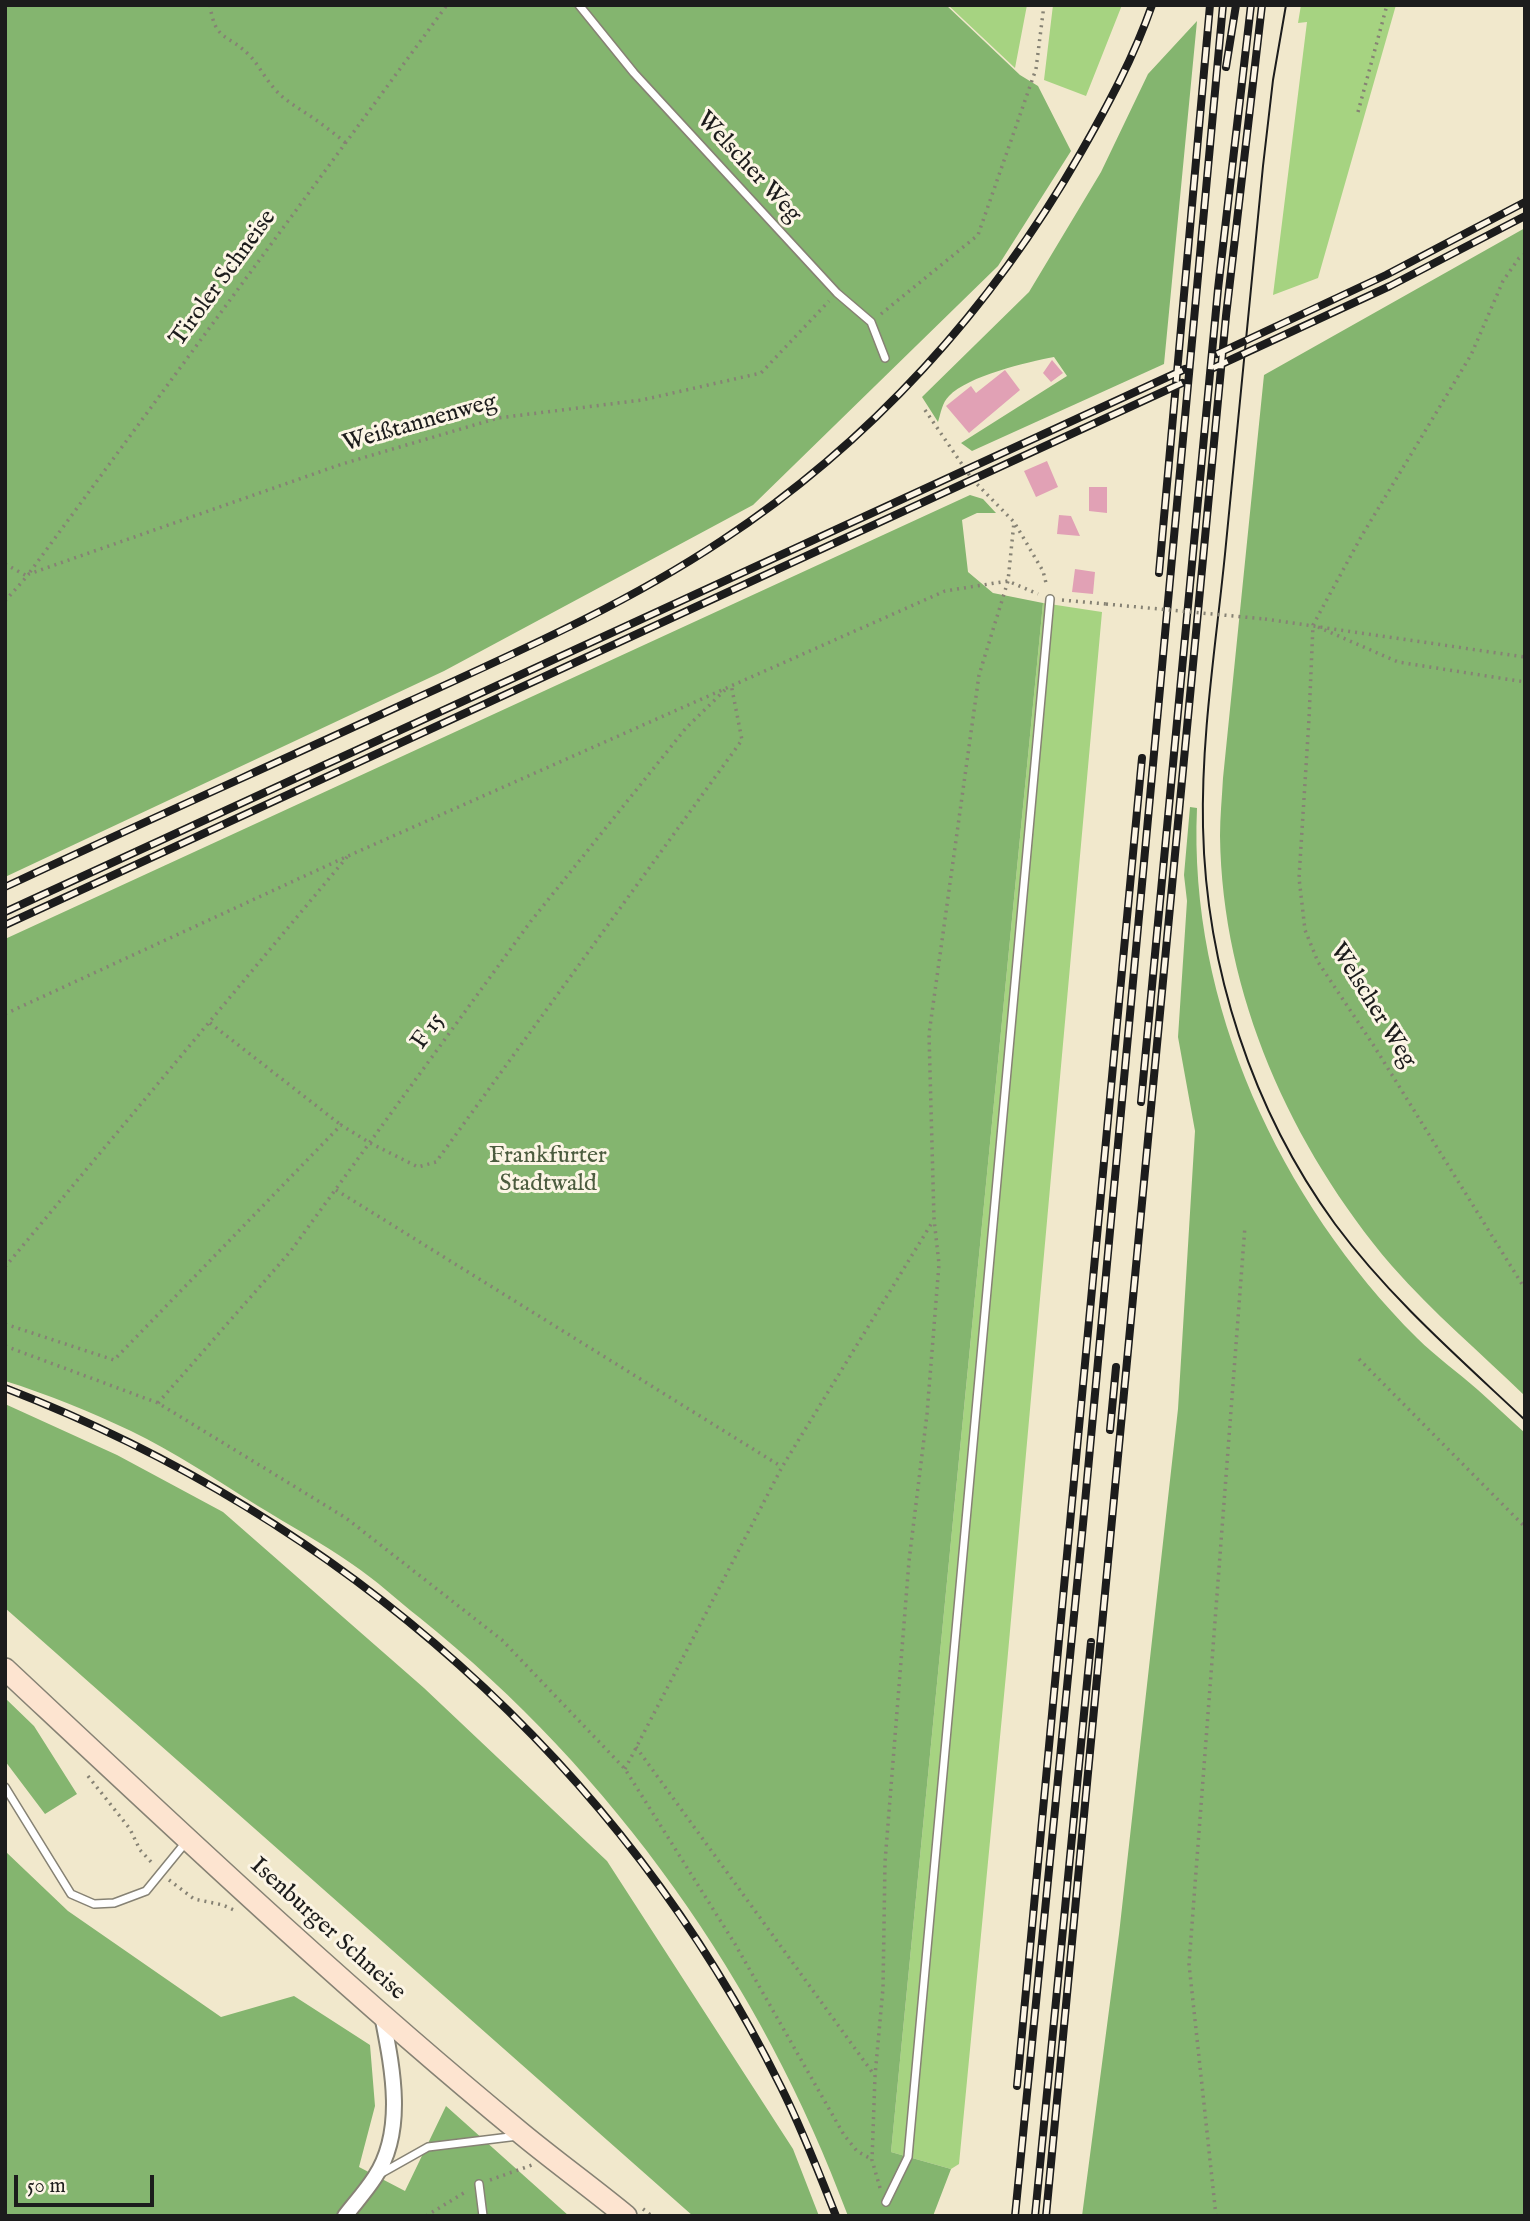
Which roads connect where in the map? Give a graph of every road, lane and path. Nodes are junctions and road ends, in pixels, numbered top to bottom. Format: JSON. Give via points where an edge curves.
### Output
{"nodes":[{"id":1,"x":210,"y":5,"type":"edge"},
{"id":2,"x":447,"y":5,"type":"edge"},
{"id":3,"x":579,"y":5,"type":"edge"},
{"id":4,"x":1044,"y":5,"type":"edge"},
{"id":5,"x":1387,"y":5,"type":"edge"},
{"id":6,"x":1358,"y":112,"type":"dead end"},
{"id":7,"x":346,"y":143,"type":"junction"},
{"id":8,"x":1525,"y":254,"type":"edge"},
{"id":9,"x":837,"y":293,"type":"junction"},
{"id":10,"x":871,"y":322,"type":"junction"},
{"id":11,"x":885,"y":358,"type":"dead end"},
{"id":12,"x":925,"y":410,"type":"dead end"},
{"id":13,"x":1014,"y":522,"type":"junction"},
{"id":14,"x":5,"y":564,"type":"edge"},
{"id":15,"x":28,"y":575,"type":"junction"},
{"id":16,"x":1008,"y":581,"type":"junction"},
{"id":17,"x":1051,"y":599,"type":"junction"},
{"id":18,"x":5,"y":601,"type":"edge"},
{"id":19,"x":1312,"y":625,"type":"junction"},
{"id":20,"x":1525,"y":657,"type":"edge"},
{"id":21,"x":1525,"y":682,"type":"edge"},
{"id":22,"x":731,"y":684,"type":"junction"},
{"id":23,"x":348,"y":856,"type":"junction"},
{"id":24,"x":5,"y":1014,"type":"edge"},
{"id":25,"x":210,"y":1023,"type":"junction"},
{"id":26,"x":341,"y":1125,"type":"junction"},
{"id":27,"x":370,"y":1143,"type":"junction"},
{"id":28,"x":336,"y":1190,"type":"junction"},
{"id":29,"x":934,"y":1219,"type":"junction"},
{"id":30,"x":1245,"y":1226,"type":"dead end"},
{"id":31,"x":5,"y":1267,"type":"edge"},
{"id":32,"x":1525,"y":1289,"type":"edge"},
{"id":33,"x":5,"y":1324,"type":"edge"},
{"id":34,"x":5,"y":1346,"type":"edge"},
{"id":35,"x":1359,"y":1359,"type":"dead end"},
{"id":36,"x":158,"y":1403,"type":"junction"},
{"id":37,"x":782,"y":1467,"type":"junction"},
{"id":38,"x":1525,"y":1527,"type":"edge"},
{"id":39,"x":5,"y":1669,"type":"edge"},
{"id":40,"x":636,"y":1746,"type":"junction"},
{"id":41,"x":625,"y":1769,"type":"junction"},
{"id":42,"x":5,"y":1787,"type":"edge"},
{"id":43,"x":188,"y":1839,"type":"junction"},
{"id":44,"x":382,"y":2014,"type":"junction"},
{"id":45,"x":875,"y":2076,"type":"junction"},
{"id":46,"x":523,"y":2135,"type":"junction"},
{"id":47,"x":872,"y":2160,"type":"junction"},
{"id":48,"x":376,"y":2176,"type":"junction"},
{"id":49,"x":479,"y":2184,"type":"dead end"},
{"id":50,"x":887,"y":2202,"type":"joint"},
{"id":51,"x":345,"y":2216,"type":"edge"},
{"id":52,"x":483,"y":2216,"type":"edge"},
{"id":53,"x":626,"y":2216,"type":"edge"},
{"id":54,"x":1216,"y":2216,"type":"edge"}],
"edges":[{"from":1,"to":7,"type":"path","via":[[215,29],[222,37],[252,58],[272,87],[295,107]]},
{"from":2,"to":7,"type":"path","name":"Tiroler Schneise"},
{"from":3,"to":9,"type":"lane","name":"Welscher Weg","via":[[634,73]]},
{"from":4,"to":10,"type":"path","via":[[1036,69],[978,234]]},
{"from":5,"to":6,"type":"path"},
{"from":7,"to":15,"type":"path","name":"Tiroler Schneise"},
{"from":8,"to":19,"type":"path","via":[[1503,281],[1471,355]]},
{"from":9,"to":10,"type":"lane","name":"Welscher Weg"},
{"from":9,"to":15,"type":"path","name":"Weißtannenweg","via":[[761,373],[642,400],[498,418],[342,464]]},
{"from":10,"to":11,"type":"lane","name":"Welscher Weg"},
{"from":12,"to":13,"type":"path","via":[[972,479]]},
{"from":13,"to":16,"type":"path"},
{"from":13,"to":17,"type":"path","via":[[1043,571]]},
{"from":14,"to":15,"type":"path"},
{"from":15,"to":18,"type":"path","name":"Weißtannenweg"},
{"from":16,"to":17,"type":"path"},
{"from":16,"to":22,"type":"path","via":[[945,591]]},
{"from":16,"to":29,"type":"path","via":[[979,675],[929,1034]]},
{"from":17,"to":19,"type":"path","bridge":true},
{"from":17,"to":50,"type":"lane","via":[[908,2157]]},
{"from":19,"to":20,"type":"path"},
{"from":19,"to":21,"type":"path","via":[[1398,662]]},
{"from":19,"to":32,"type":"path","name":"Welscher Weg","via":[[1298,878],[1305,930],[1318,962]]},
{"from":22,"to":23,"type":"path"},
{"from":22,"to":27,"type":"path","name":"F 15","via":[[686,728],[531,921]]},
{"from":22,"to":27,"type":"path","via":[[742,740],[436,1162],[418,1167]]},
{"from":23,"to":24,"type":"path"},
{"from":23,"to":25,"type":"path"},
{"from":25,"to":26,"type":"path"},
{"from":25,"to":31,"type":"path"},
{"from":26,"to":27,"type":"path"},
{"from":26,"to":33,"type":"path","via":[[114,1360]]},
{"from":27,"to":28,"type":"path","name":"F 15"},
{"from":28,"to":36,"type":"path","name":"F 15","via":[[290,1252]]},
{"from":28,"to":37,"type":"path"},
{"from":29,"to":37,"type":"path"},
{"from":29,"to":45,"type":"path","via":[[939,1264],[885,1863],[883,1988]]},
{"from":30,"to":54,"type":"path","via":[[1189,1964]]},
{"from":34,"to":36,"type":"path"},
{"from":35,"to":38,"type":"path"},
{"from":36,"to":41,"type":"path","via":[[346,1518],[492,1632]]},
{"from":37,"to":40,"type":"path"},
{"from":39,"to":43,"type":"main road","name":"Isenburger Schneise"},
{"from":40,"to":41,"type":"path"},
{"from":40,"to":45,"type":"path"},
{"from":41,"to":47,"type":"path","via":[[735,1944],[844,2135]]},
{"from":42,"to":43,"type":"lane","via":[[71,1894],[94,1904],[114,1903],[146,1891]]},
{"from":43,"to":44,"type":"main road","name":"Isenburger Schneise"},
{"from":44,"to":46,"type":"main road","name":"Isenburger Schneise"},
{"from":44,"to":48,"type":"street","via":[[391,2065],[393,2117],[388,2147]]},
{"from":45,"to":47,"type":"path"},
{"from":46,"to":48,"type":"lane","via":[[428,2147]]},
{"from":46,"to":53,"type":"main road","name":"Isenburger Schneise"},
{"from":47,"to":50,"type":"path"},
{"from":48,"to":51,"type":"street"},
{"from":49,"to":52,"type":"lane"}]}
